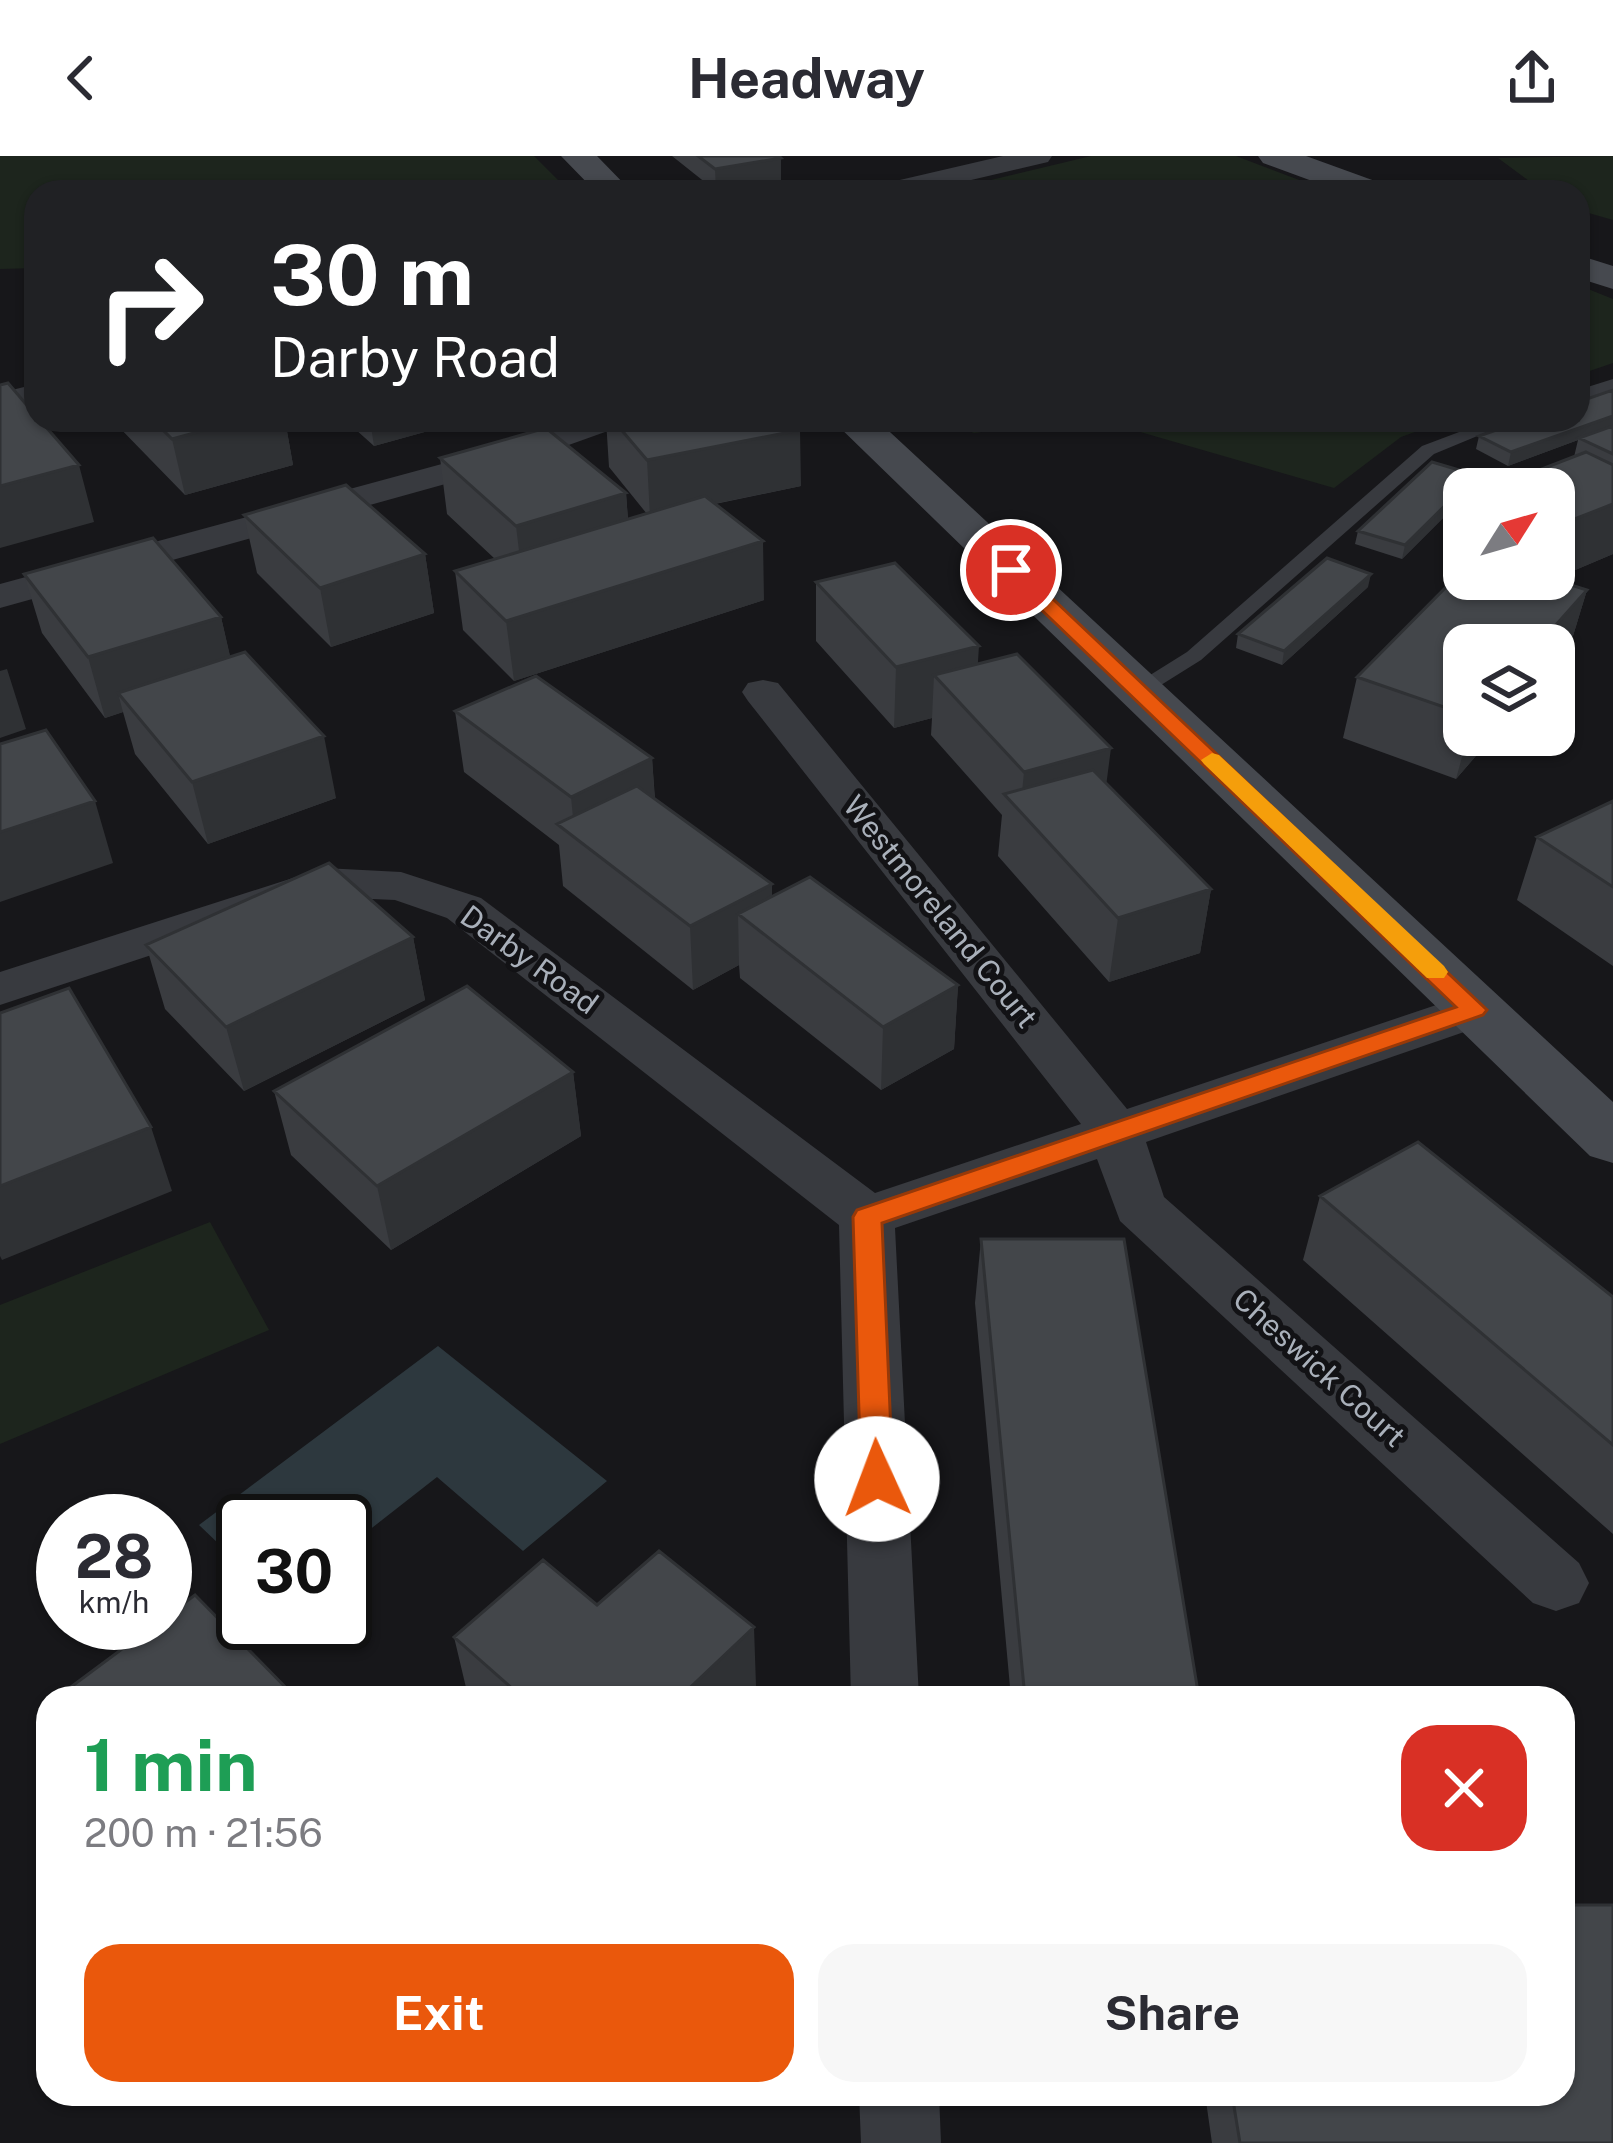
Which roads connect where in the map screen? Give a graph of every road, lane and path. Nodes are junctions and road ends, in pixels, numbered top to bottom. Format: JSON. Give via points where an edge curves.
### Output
{"nodes":[{"id":1,"x":578,"y":156,"type":"edge"},
{"id":2,"x":1038,"y":156,"type":"edge"},
{"id":3,"x":1275,"y":156,"type":"edge"},
{"id":4,"x":603,"y":180,"type":"edge"},
{"id":5,"x":935,"y":180,"type":"edge"},
{"id":6,"x":1341,"y":180,"type":"edge"},
{"id":7,"x":573,"y":432,"type":"edge"},
{"id":8,"x":866,"y":432,"type":"edge"},
{"id":9,"x":1474,"y":432,"type":"edge"},
{"id":10,"x":0,"y":596,"type":"edge"},
{"id":11,"x":1138,"y":691,"type":"junction"},
{"id":12,"x":763,"y":692,"type":"dead end"},
{"id":13,"x":0,"y":989,"type":"edge"},
{"id":14,"x":1474,"y":1010,"type":"junction"},
{"id":15,"x":1116,"y":1132,"type":"junction"},
{"id":16,"x":1613,"y":1140,"type":"edge"},
{"id":17,"x":867,"y":1217,"type":"junction"},
{"id":18,"x":1556,"y":1583,"type":"dead end"},
{"id":19,"x":885,"y":1686,"type":"edge"},
{"id":20,"x":899,"y":2106,"type":"edge"},
{"id":21,"x":901,"y":2143,"type":"edge"}],
"edges":[{"from":1,"to":4,"type":"street"},
{"from":2,"to":5,"type":"street"},
{"from":3,"to":6,"type":"street"},
{"from":7,"to":10,"type":"street"},
{"from":8,"to":11,"type":"street"},
{"from":9,"to":11,"type":"lane","via":[[1428,449],[1194,656]]},
{"from":11,"to":14,"type":"street"},
{"from":12,"to":15,"type":"street","name":"Westmoreland Court"},
{"from":13,"to":17,"type":"street","name":"Darby Road","via":[[324,882],[401,886],[464,908]]},
{"from":14,"to":15,"type":"street"},
{"from":14,"to":16,"type":"street"},
{"from":15,"to":17,"type":"street"},
{"from":15,"to":18,"type":"street","name":"Cheswick Court","via":[[1140,1207]]},
{"from":17,"to":19,"type":"street"},
{"from":20,"to":21,"type":"street"}]}
